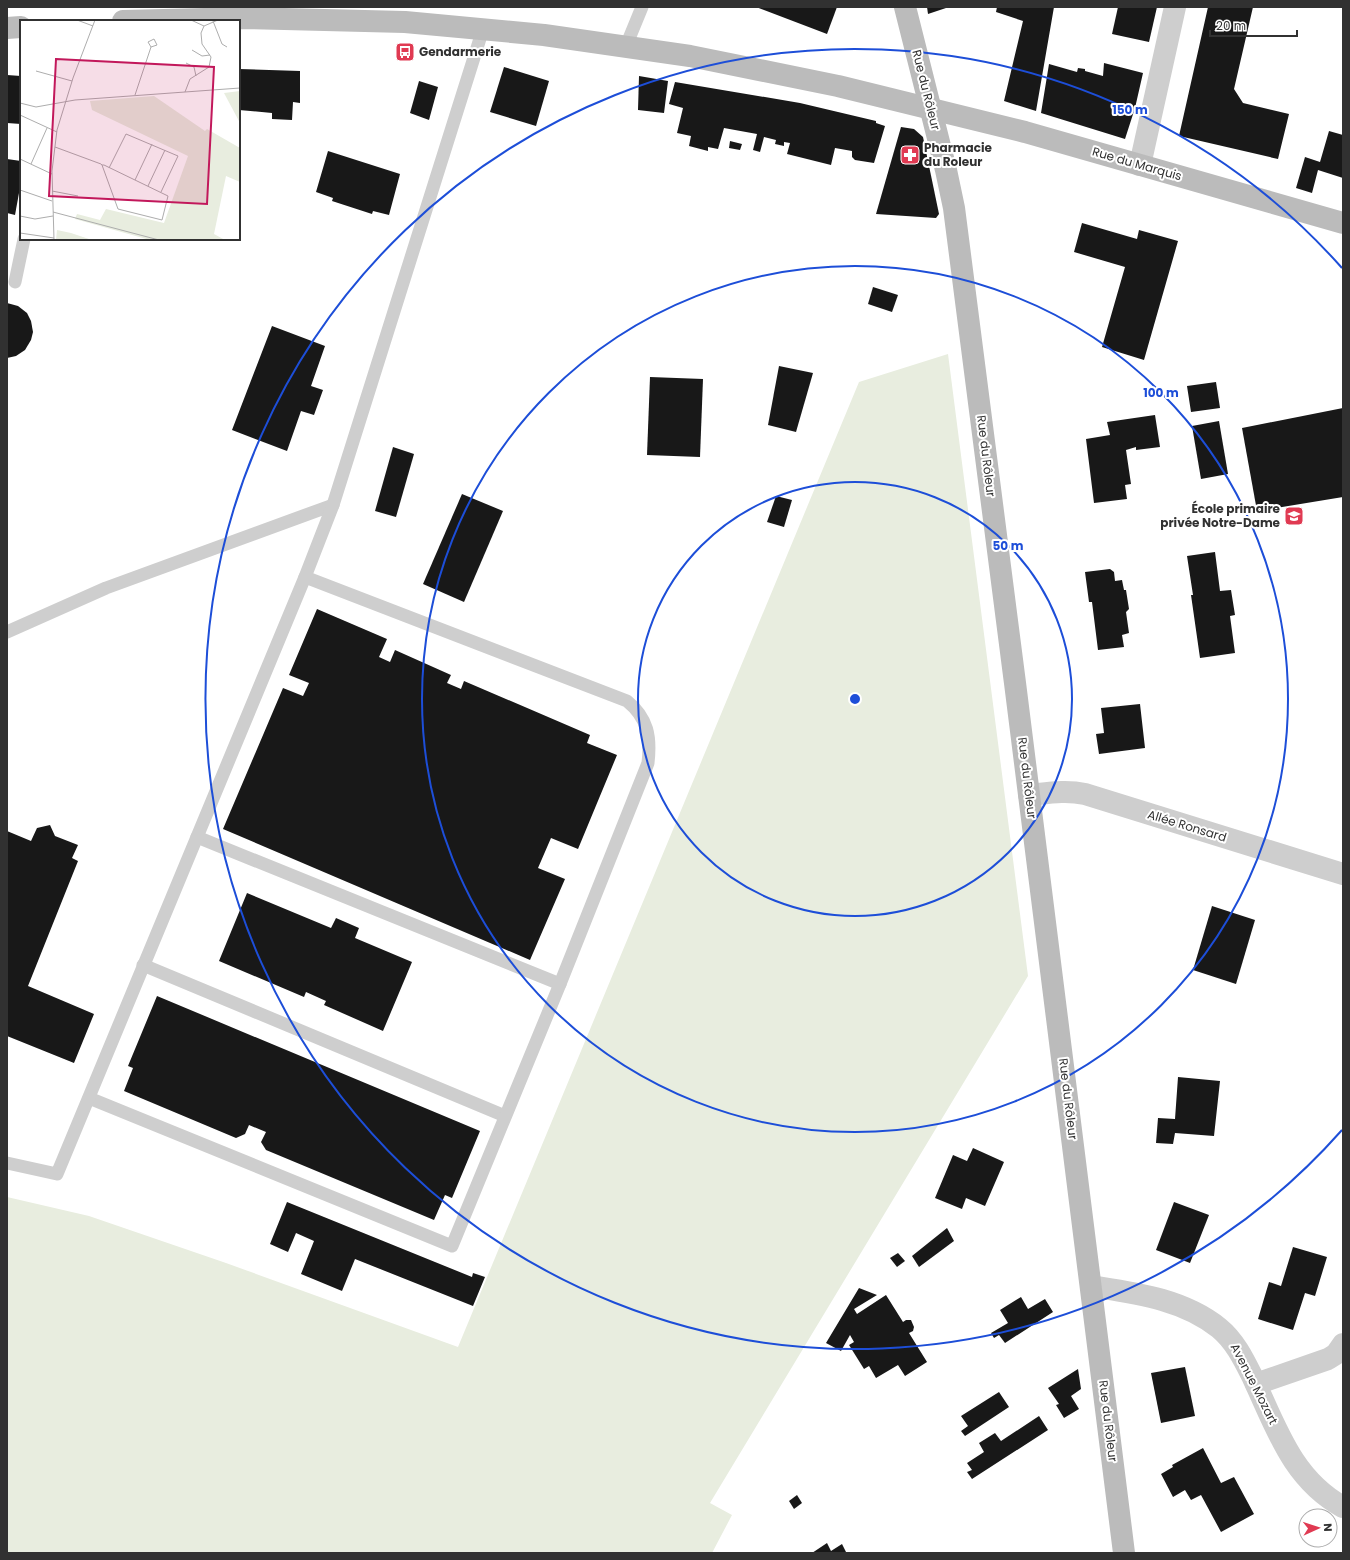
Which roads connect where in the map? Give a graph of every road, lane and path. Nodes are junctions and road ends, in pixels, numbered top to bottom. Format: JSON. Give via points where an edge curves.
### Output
{"nodes":[{"id":1,"x":642,"y":7,"type":"edge"},
{"id":2,"x":905,"y":7,"type":"edge"},
{"id":3,"x":1175,"y":7,"type":"edge"},
{"id":4,"x":216,"y":13,"type":"edge"},
{"id":5,"x":135,"y":20,"type":"edge"},
{"id":6,"x":20,"y":27,"type":"edge"},
{"id":7,"x":7,"y":28,"type":"edge"},
{"id":8,"x":483,"y":29,"type":"junction"},
{"id":9,"x":626,"y":46,"type":"junction"},
{"id":10,"x":930,"y":109,"type":"junction"},
{"id":11,"x":1140,"y":165,"type":"junction"},
{"id":12,"x":1343,"y":223,"type":"edge"},
{"id":13,"x":24,"y":240,"type":"edge"},
{"id":14,"x":15,"y":282,"type":"dead end"},
{"id":15,"x":333,"y":505,"type":"junction"},
{"id":16,"x":305,"y":577,"type":"junction"},
{"id":17,"x":7,"y":632,"type":"edge"},
{"id":18,"x":1030,"y":795,"type":"junction"},
{"id":19,"x":197,"y":837,"type":"junction"},
{"id":20,"x":1343,"y":874,"type":"edge"},
{"id":21,"x":143,"y":965,"type":"junction"},
{"id":22,"x":560,"y":984,"type":"junction"},
{"id":23,"x":89,"y":1098,"type":"junction"},
{"id":24,"x":505,"y":1116,"type":"junction"},
{"id":25,"x":7,"y":1162,"type":"edge"},
{"id":26,"x":1091,"y":1286,"type":"junction"},
{"id":27,"x":1343,"y":1344,"type":"edge"},
{"id":28,"x":1256,"y":1384,"type":"junction"},
{"id":29,"x":1343,"y":1507,"type":"edge"},
{"id":30,"x":1124,"y":1553,"type":"edge"}],
"edges":[{"from":1,"to":9,"type":"lane"},
{"from":2,"to":10,"type":"street","name":"Rue du Rôleur"},
{"from":3,"to":11,"type":"street"},
{"from":4,"to":5,"type":"street","name":"Rue du Marquis"},
{"from":4,"to":8,"type":"street","name":"Rue du Marquis","via":[[244,18],[405,22]]},
{"from":6,"to":7,"type":"street"},
{"from":8,"to":9,"type":"street","name":"Rue du Marquis"},
{"from":8,"to":15,"type":"lane"},
{"from":9,"to":10,"type":"street","name":"Rue du Marquis","via":[[795,77]]},
{"from":10,"to":11,"type":"street","name":"Rue du Marquis","via":[[1025,132]]},
{"from":10,"to":18,"type":"street","name":"Rue du Rôleur","via":[[954,208]]},
{"from":11,"to":12,"type":"street","name":"Rue du Marquis"},
{"from":13,"to":14,"type":"lane"},
{"from":15,"to":16,"type":"lane"},
{"from":15,"to":17,"type":"lane","via":[[106,588]]},
{"from":16,"to":19,"type":"lane"},
{"from":16,"to":22,"type":"lane","via":[[627,701],[636,708],[647,729],[648,763]]},
{"from":18,"to":20,"type":"street","name":"Allée Ronsard","via":[[1061,791],[1085,794]]},
{"from":18,"to":26,"type":"street","name":"Rue du Rôleur"},
{"from":19,"to":21,"type":"lane"},
{"from":19,"to":22,"type":"lane"},
{"from":21,"to":23,"type":"lane"},
{"from":21,"to":24,"type":"lane"},
{"from":22,"to":24,"type":"lane"},
{"from":23,"to":24,"type":"lane","via":[[452,1246]]},
{"from":23,"to":25,"type":"lane","via":[[57,1174]]},
{"from":26,"to":28,"type":"street","name":"Avenue Mozart","via":[[1150,1296],[1207,1320],[1229,1338]]},
{"from":26,"to":30,"type":"street","name":"Rue du Rôleur"},
{"from":27,"to":28,"type":"street","via":[[1336,1354],[1328,1359]]},
{"from":28,"to":29,"type":"street","name":"Avenue Mozart","via":[[1285,1446],[1300,1471],[1324,1495]]}]}
